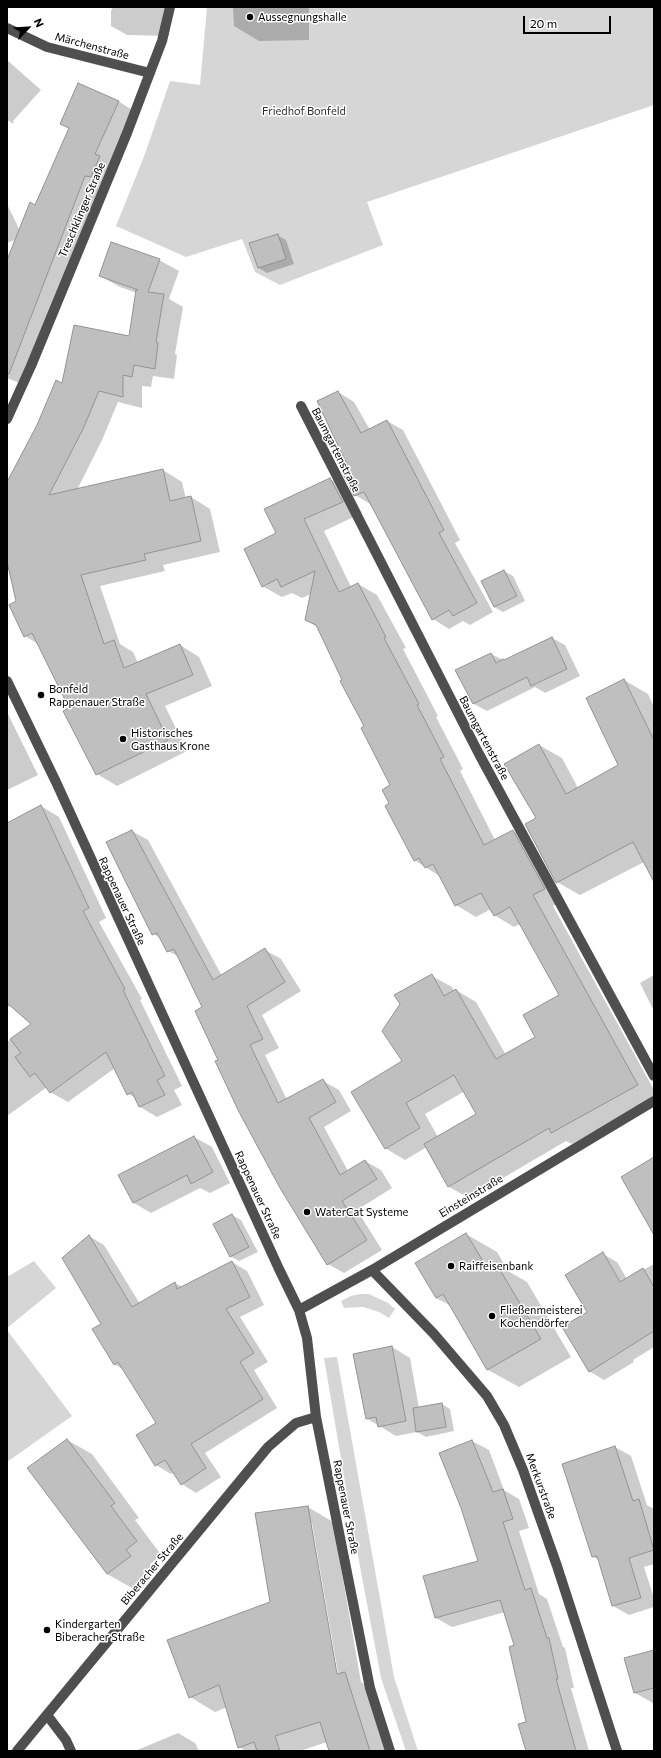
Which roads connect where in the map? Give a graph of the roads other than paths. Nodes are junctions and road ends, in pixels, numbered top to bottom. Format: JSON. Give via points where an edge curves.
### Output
{"nodes":[{"id":1,"x":170,"y":7,"type":"edge"},
{"id":2,"x":7,"y":28,"type":"edge"},
{"id":3,"x":150,"y":73,"type":"junction"},
{"id":4,"x":300,"y":406,"type":"dead end"},
{"id":5,"x":7,"y":419,"type":"edge"},
{"id":6,"x":7,"y":681,"type":"edge"},
{"id":7,"x":654,"y":1076,"type":"edge"},
{"id":8,"x":654,"y":1101,"type":"edge"},
{"id":9,"x":372,"y":1270,"type":"junction"},
{"id":10,"x":299,"y":1310,"type":"junction"},
{"id":11,"x":316,"y":1417,"type":"junction"},
{"id":12,"x":47,"y":1715,"type":"junction"},
{"id":13,"x":18,"y":1751,"type":"edge"},
{"id":14,"x":71,"y":1751,"type":"edge"},
{"id":15,"x":390,"y":1751,"type":"edge"},
{"id":16,"x":617,"y":1751,"type":"edge"}],
"edges":[{"from":1,"to":3,"type":"street","name":"Treschklinger Straße","via":[[162,41]]},
{"from":2,"to":3,"type":"street","name":"Märchenstraße","via":[[47,46]]},
{"from":3,"to":5,"type":"street","name":"Treschklinger Straße"},
{"from":4,"to":7,"type":"street","name":"Baumgartenstraße","via":[[479,754]]},
{"from":6,"to":10,"type":"street","name":"Rappenauer Straße"},
{"from":8,"to":9,"type":"street","name":"Einsteinstraße"},
{"from":9,"to":10,"type":"street","name":"Einsteinstraße"},
{"from":9,"to":16,"type":"street","name":"Merkurstraße","via":[[434,1334],[486,1396],[504,1425],[557,1566]]},
{"from":10,"to":11,"type":"street","name":"Rappenauer Straße","via":[[307,1338]]},
{"from":11,"to":12,"type":"street","name":"Biberacher Straße","via":[[296,1423],[268,1447]]},
{"from":11,"to":15,"type":"street","name":"Rappenauer Straße","via":[[370,1688]]},
{"from":12,"to":13,"type":"street","name":"Biberacher Straße"},
{"from":12,"to":14,"type":"street"}]}
